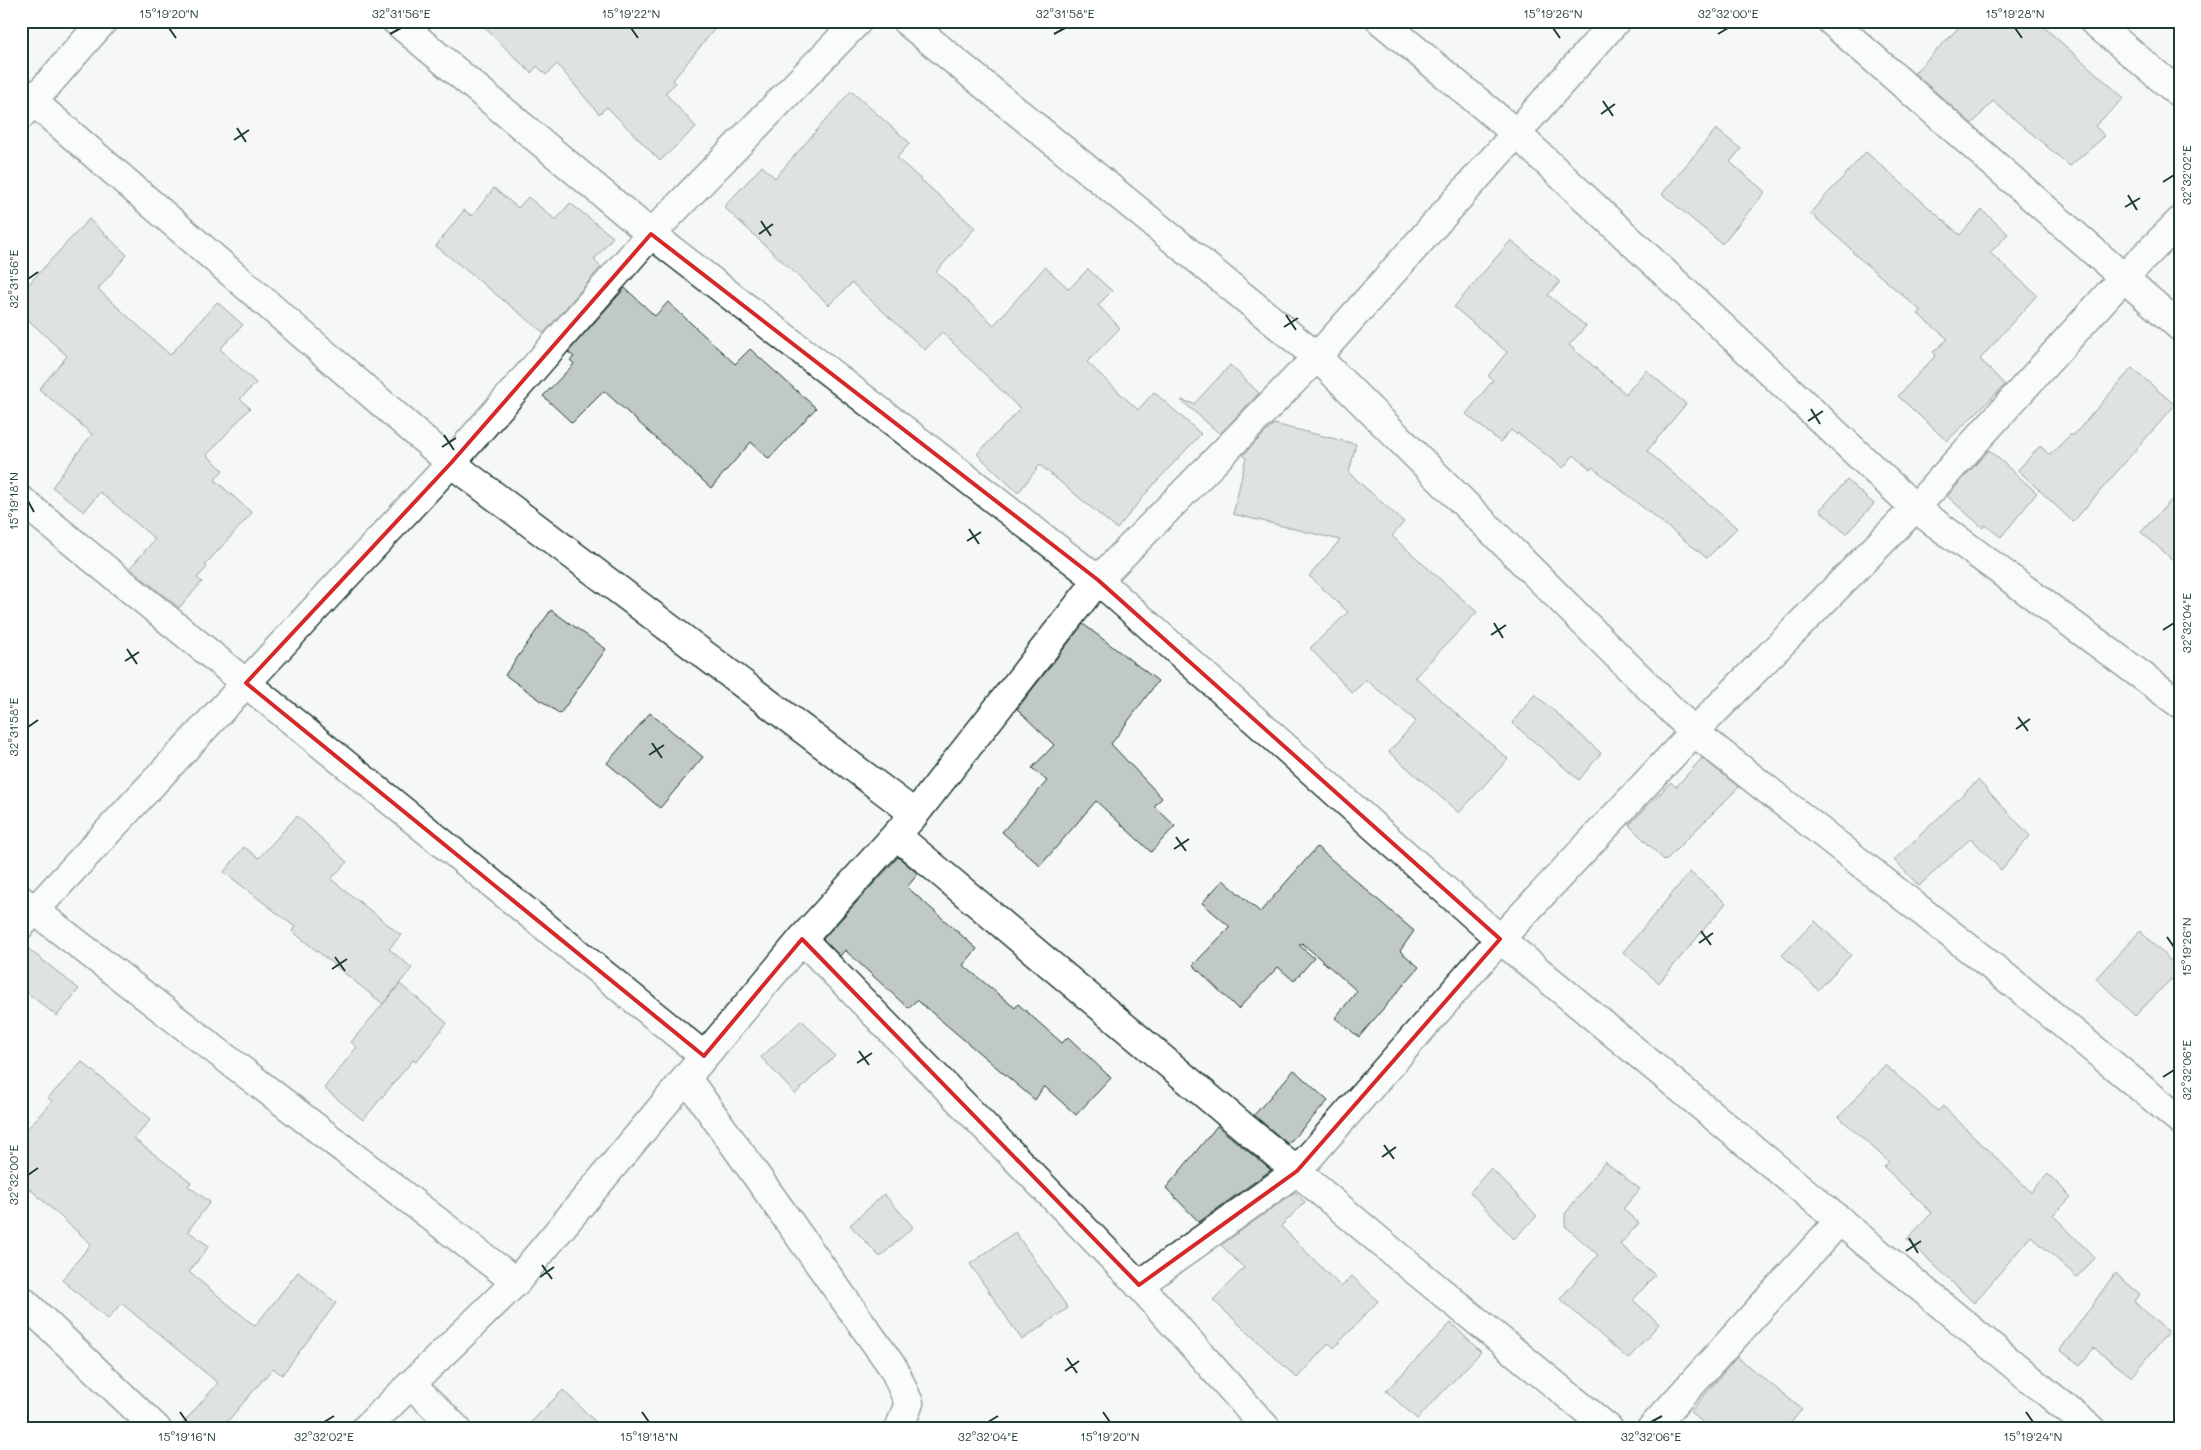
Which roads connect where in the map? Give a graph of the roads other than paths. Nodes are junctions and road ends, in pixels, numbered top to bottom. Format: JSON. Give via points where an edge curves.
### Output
{"nodes":[{"id":1,"x":103,"y":21,"type":"edge"},
{"id":2,"x":396,"y":21,"type":"edge"},
{"id":3,"x":858,"y":21,"type":"edge"},
{"id":4,"x":906,"y":21,"type":"edge"},
{"id":5,"x":1381,"y":21,"type":"edge"},
{"id":6,"x":1616,"y":21,"type":"edge"},
{"id":7,"x":1831,"y":21,"type":"edge"},
{"id":8,"x":2093,"y":21,"type":"edge"},
{"id":9,"x":2180,"y":94,"type":"edge"},
{"id":10,"x":26,"y":102,"type":"edge"},
{"id":11,"x":1517,"y":134,"type":"junction"},
{"id":12,"x":2180,"y":221,"type":"edge"},
{"id":13,"x":651,"y":234,"type":"junction"},
{"id":14,"x":2124,"y":277,"type":"junction"},
{"id":15,"x":2180,"y":327,"type":"edge"},
{"id":16,"x":1316,"y":357,"type":"junction"},
{"id":17,"x":451,"y":462,"type":"junction"},
{"id":18,"x":21,"y":500,"type":"edge"},
{"id":19,"x":1916,"y":508,"type":"junction"},
{"id":20,"x":1098,"y":580,"type":"junction"},
{"id":21,"x":246,"y":683,"type":"junction"},
{"id":22,"x":2180,"y":704,"type":"edge"},
{"id":23,"x":1694,"y":732,"type":"junction"},
{"id":24,"x":914,"y":814,"type":"junction"},
{"id":25,"x":896,"y":835,"type":"junction"},
{"id":26,"x":26,"y":912,"type":"edge"},
{"id":27,"x":1500,"y":939,"type":"junction"},
{"id":28,"x":802,"y":940,"type":"junction"},
{"id":29,"x":704,"y":1056,"type":"junction"},
{"id":30,"x":686,"y":1078,"type":"junction"},
{"id":31,"x":2180,"y":1120,"type":"edge"},
{"id":32,"x":1297,"y":1171,"type":"junction"},
{"id":33,"x":1840,"y":1220,"type":"junction"},
{"id":34,"x":516,"y":1282,"type":"junction"},
{"id":35,"x":1139,"y":1285,"type":"junction"},
{"id":36,"x":21,"y":1299,"type":"edge"},
{"id":37,"x":411,"y":1384,"type":"junction"},
{"id":38,"x":157,"y":1429,"type":"edge"},
{"id":39,"x":365,"y":1429,"type":"edge"},
{"id":40,"x":457,"y":1429,"type":"edge"},
{"id":41,"x":898,"y":1429,"type":"edge"},
{"id":42,"x":1267,"y":1429,"type":"edge"},
{"id":43,"x":1609,"y":1429,"type":"edge"},
{"id":44,"x":1651,"y":1429,"type":"edge"},
{"id":45,"x":2091,"y":1429,"type":"edge"}],
"edges":[{"from":1,"to":10,"type":"street"},
{"from":2,"to":13,"type":"street"},
{"from":3,"to":13,"type":"street"},
{"from":4,"to":16,"type":"street"},
{"from":5,"to":11,"type":"street"},
{"from":6,"to":11,"type":"street"},
{"from":7,"to":14,"type":"street"},
{"from":8,"to":9,"type":"street"},
{"from":10,"to":17,"type":"street"},
{"from":11,"to":16,"type":"street"},
{"from":11,"to":19,"type":"street"},
{"from":12,"to":14,"type":"street"},
{"from":13,"to":17,"type":"street"},
{"from":13,"to":20,"type":"street"},
{"from":14,"to":15,"type":"street"},
{"from":14,"to":19,"type":"street"},
{"from":16,"to":20,"type":"street"},
{"from":16,"to":23,"type":"street"},
{"from":17,"to":21,"type":"street"},
{"from":17,"to":24,"type":"street"},
{"from":18,"to":21,"type":"street"},
{"from":19,"to":22,"type":"street"},
{"from":19,"to":23,"type":"street"},
{"from":20,"to":24,"type":"street"},
{"from":20,"to":27,"type":"street"},
{"from":21,"to":26,"type":"street"},
{"from":21,"to":29,"type":"street"},
{"from":23,"to":27,"type":"street"},
{"from":23,"to":31,"type":"street","via":[[2018,987]]},
{"from":24,"to":25,"type":"street"},
{"from":25,"to":28,"type":"street"},
{"from":25,"to":32,"type":"street"},
{"from":26,"to":34,"type":"street"},
{"from":27,"to":32,"type":"street"},
{"from":27,"to":33,"type":"street"},
{"from":28,"to":29,"type":"street"},
{"from":28,"to":35,"type":"street"},
{"from":29,"to":30,"type":"street"},
{"from":30,"to":34,"type":"street"},
{"from":30,"to":41,"type":"street","via":[[894,1369],[909,1403]]},
{"from":32,"to":35,"type":"street"},
{"from":32,"to":43,"type":"street"},
{"from":33,"to":44,"type":"street"},
{"from":33,"to":45,"type":"street"},
{"from":34,"to":37,"type":"street"},
{"from":35,"to":42,"type":"street"},
{"from":36,"to":38,"type":"street"},
{"from":37,"to":39,"type":"street"},
{"from":37,"to":40,"type":"street"}]}
